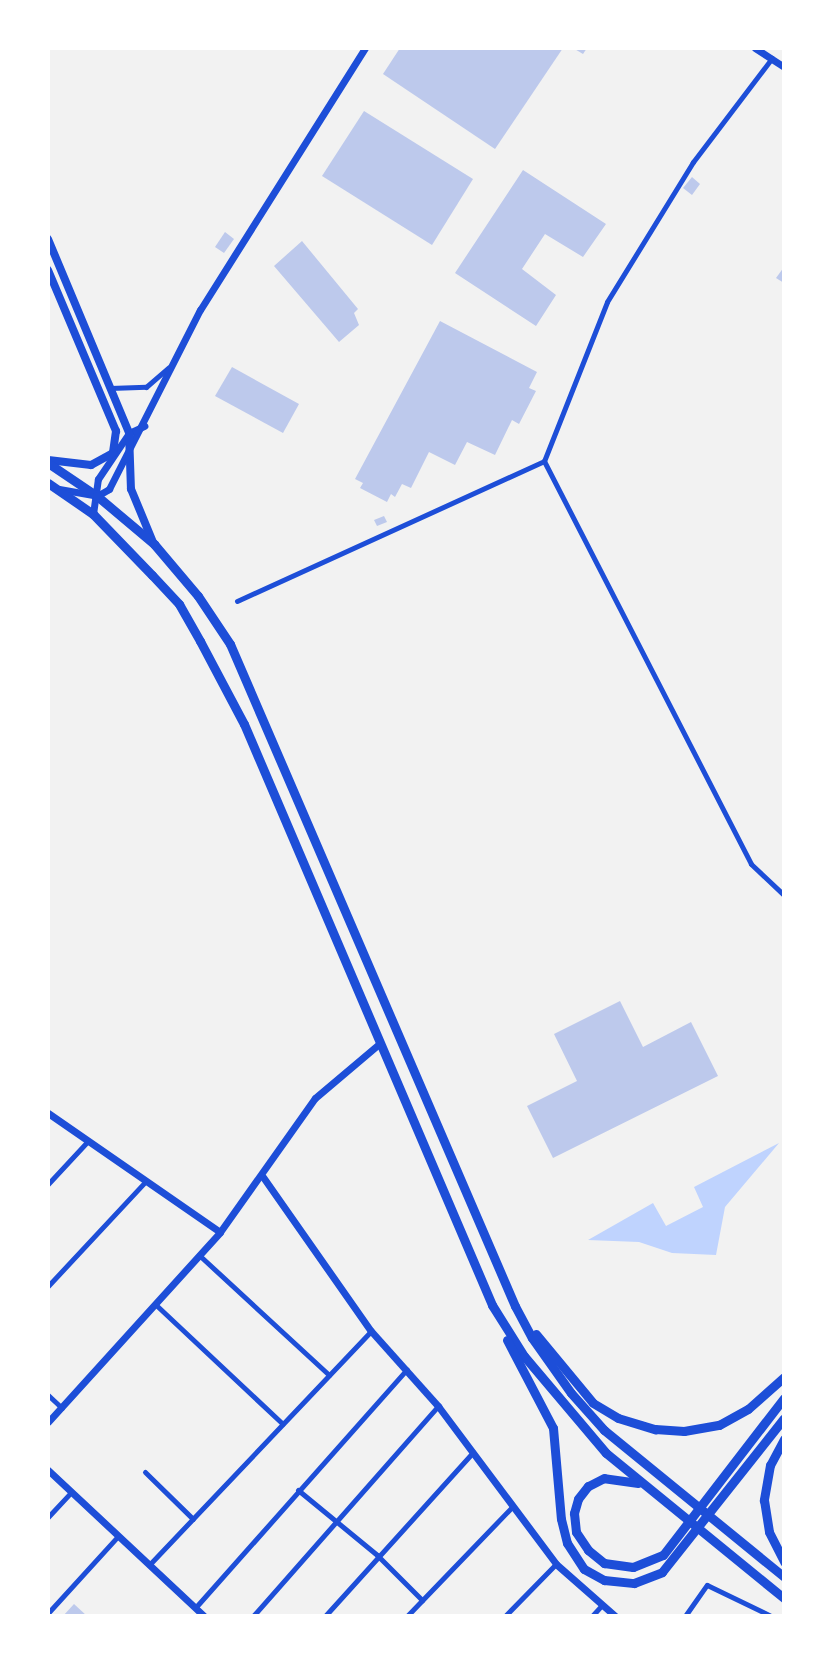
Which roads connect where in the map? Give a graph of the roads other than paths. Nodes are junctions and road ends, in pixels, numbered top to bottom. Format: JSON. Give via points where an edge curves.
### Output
{"nodes":[{"id":1,"x":365,"y":48,"type":"edge"},
{"id":2,"x":755,"y":48,"type":"edge"},
{"id":3,"x":772,"y":58,"type":"junction"},
{"id":4,"x":784,"y":67,"type":"edge"},
{"id":5,"x":48,"y":239,"type":"edge"},
{"id":6,"x":48,"y":270,"type":"edge"},
{"id":7,"x":169,"y":367,"type":"junction"},
{"id":8,"x":110,"y":387,"type":"junction"},
{"id":9,"x":144,"y":426,"type":"junction"},
{"id":10,"x":116,"y":431,"type":"junction"},
{"id":11,"x":129,"y":433,"type":"junction"},
{"id":12,"x":113,"y":453,"type":"junction"},
{"id":13,"x":129,"y":456,"type":"junction"},
{"id":14,"x":544,"y":461,"type":"junction"},
{"id":15,"x":48,"y":462,"type":"edge"},
{"id":16,"x":48,"y":483,"type":"edge"},
{"id":17,"x":59,"y":489,"type":"junction"},
{"id":18,"x":97,"y":496,"type":"junction"},
{"id":19,"x":93,"y":514,"type":"junction"},
{"id":20,"x":154,"y":544,"type":"junction"},
{"id":21,"x":237,"y":601,"type":"dead end"},
{"id":22,"x":784,"y":895,"type":"edge"},
{"id":23,"x":380,"y":1043,"type":"junction"},
{"id":24,"x":48,"y":1113,"type":"edge"},
{"id":25,"x":88,"y":1141,"type":"junction"},
{"id":26,"x":262,"y":1177,"type":"junction"},
{"id":27,"x":145,"y":1182,"type":"junction"},
{"id":28,"x":48,"y":1184,"type":"edge"},
{"id":29,"x":220,"y":1232,"type":"junction"},
{"id":30,"x":199,"y":1254,"type":"junction"},
{"id":31,"x":48,"y":1286,"type":"edge"},
{"id":32,"x":155,"y":1304,"type":"junction"},
{"id":33,"x":492,"y":1305,"type":"junction"},
{"id":34,"x":515,"y":1306,"type":"junction"},
{"id":35,"x":371,"y":1331,"type":"junction"},
{"id":36,"x":408,"y":1368,"type":"junction"},
{"id":37,"x":329,"y":1375,"type":"junction"},
{"id":38,"x":784,"y":1377,"type":"edge"},
{"id":39,"x":48,"y":1395,"type":"edge"},
{"id":40,"x":781,"y":1402,"type":"edge"},
{"id":41,"x":438,"y":1406,"type":"junction"},
{"id":42,"x":62,"y":1408,"type":"junction"},
{"id":43,"x":784,"y":1418,"type":"edge"},
{"id":44,"x":48,"y":1422,"type":"edge"},
{"id":45,"x":283,"y":1424,"type":"junction"},
{"id":46,"x":784,"y":1439,"type":"edge"},
{"id":47,"x":473,"y":1452,"type":"junction"},
{"id":48,"x":48,"y":1470,"type":"edge"},
{"id":49,"x":145,"y":1472,"type":"dead end"},
{"id":50,"x":645,"y":1486,"type":"junction"},
{"id":51,"x":298,"y":1490,"type":"junction"},
{"id":52,"x":71,"y":1492,"type":"junction"},
{"id":53,"x":513,"y":1506,"type":"junction"},
{"id":54,"x":48,"y":1516,"type":"edge"},
{"id":55,"x":193,"y":1519,"type":"junction"},
{"id":56,"x":334,"y":1522,"type":"junction"},
{"id":57,"x":118,"y":1536,"type":"junction"},
{"id":58,"x":377,"y":1555,"type":"junction"},
{"id":59,"x":784,"y":1562,"type":"edge"},
{"id":60,"x":149,"y":1564,"type":"junction"},
{"id":61,"x":556,"y":1564,"type":"junction"},
{"id":62,"x":784,"y":1577,"type":"edge"},
{"id":63,"x":784,"y":1598,"type":"edge"},
{"id":64,"x":422,"y":1600,"type":"junction"},
{"id":65,"x":602,"y":1605,"type":"junction"},
{"id":66,"x":195,"y":1608,"type":"junction"},
{"id":67,"x":48,"y":1613,"type":"edge"},
{"id":68,"x":204,"y":1616,"type":"edge"},
{"id":69,"x":253,"y":1616,"type":"edge"},
{"id":70,"x":325,"y":1616,"type":"edge"},
{"id":71,"x":407,"y":1616,"type":"edge"},
{"id":72,"x":505,"y":1616,"type":"edge"},
{"id":73,"x":592,"y":1616,"type":"edge"},
{"id":74,"x":615,"y":1616,"type":"edge"},
{"id":75,"x":685,"y":1616,"type":"edge"},
{"id":76,"x":771,"y":1616,"type":"edge"}],
"edges":[{"from":1,"to":7,"type":"street","via":[[260,212]]},
{"from":2,"to":3,"type":"street"},
{"from":3,"to":4,"type":"street"},
{"from":3,"to":14,"type":"street","via":[[693,162],[607,302]]},
{"from":5,"to":8,"type":"main road"},
{"from":6,"to":10,"type":"main road"},
{"from":7,"to":8,"type":"street","via":[[146,387]]},
{"from":7,"to":9,"type":"street"},
{"from":8,"to":11,"type":"main road"},
{"from":9,"to":11,"type":"street"},
{"from":9,"to":13,"type":"street"},
{"from":10,"to":11,"type":"street"},
{"from":10,"to":12,"type":"main road"},
{"from":11,"to":12,"type":"street"},
{"from":11,"to":13,"type":"main road"},
{"from":12,"to":15,"type":"main road","via":[[91,465]]},
{"from":12,"to":18,"type":"street","via":[[95,483]]},
{"from":13,"to":18,"type":"street","via":[[109,489]]},
{"from":13,"to":20,"type":"main road","via":[[131,489]]},
{"from":14,"to":21,"type":"street"},
{"from":14,"to":22,"type":"street","via":[[751,864]]},
{"from":15,"to":18,"type":"highway"},
{"from":16,"to":17,"type":"highway"},
{"from":17,"to":18,"type":"street"},
{"from":17,"to":19,"type":"highway"},
{"from":18,"to":19,"type":"street"},
{"from":18,"to":20,"type":"highway"},
{"from":19,"to":23,"type":"highway","via":[[179,604],[200,641],[244,724]]},
{"from":20,"to":34,"type":"highway","via":[[198,596],[230,644]]},
{"from":23,"to":26,"type":"street","via":[[315,1098]]},
{"from":23,"to":33,"type":"highway"},
{"from":24,"to":25,"type":"street"},
{"from":25,"to":27,"type":"street"},
{"from":25,"to":28,"type":"street"},
{"from":26,"to":29,"type":"street"},
{"from":26,"to":35,"type":"street"},
{"from":27,"to":29,"type":"street"},
{"from":27,"to":31,"type":"street"},
{"from":29,"to":30,"type":"street"},
{"from":30,"to":32,"type":"street"},
{"from":30,"to":37,"type":"street"},
{"from":32,"to":42,"type":"street"},
{"from":32,"to":45,"type":"street"},
{"from":33,"to":43,"type":"highway","via":[[553,1428],[561,1519],[574,1558],[596,1577],[625,1584],[649,1580],[673,1560]]},
{"from":33,"to":50,"type":"highway","via":[[524,1356],[575,1421]]},
{"from":34,"to":38,"type":"highway","via":[[593,1403],[644,1427],[684,1431],[719,1425],[748,1409]]},
{"from":34,"to":62,"type":"highway","via":[[561,1379],[604,1430]]},
{"from":35,"to":36,"type":"street"},
{"from":35,"to":37,"type":"street"},
{"from":36,"to":41,"type":"street"},
{"from":36,"to":51,"type":"street"},
{"from":37,"to":45,"type":"street"},
{"from":39,"to":42,"type":"street"},
{"from":40,"to":50,"type":"highway","via":[[663,1555],[633,1567],[612,1565],[593,1555],[574,1526],[578,1499],[592,1483],[615,1477]]},
{"from":41,"to":47,"type":"street"},
{"from":41,"to":56,"type":"street"},
{"from":42,"to":44,"type":"street"},
{"from":45,"to":55,"type":"street"},
{"from":46,"to":59,"type":"highway","via":[[770,1465],[764,1500],[769,1532]]},
{"from":47,"to":53,"type":"street"},
{"from":47,"to":58,"type":"street"},
{"from":48,"to":52,"type":"street"},
{"from":49,"to":55,"type":"street"},
{"from":50,"to":63,"type":"highway"},
{"from":51,"to":56,"type":"street"},
{"from":51,"to":66,"type":"street"},
{"from":52,"to":54,"type":"street"},
{"from":52,"to":57,"type":"street"},
{"from":53,"to":61,"type":"street"},
{"from":53,"to":64,"type":"street"},
{"from":55,"to":60,"type":"street"},
{"from":56,"to":58,"type":"street"},
{"from":56,"to":69,"type":"street"},
{"from":57,"to":60,"type":"street"},
{"from":57,"to":67,"type":"street"},
{"from":58,"to":64,"type":"street"},
{"from":58,"to":70,"type":"street"},
{"from":60,"to":66,"type":"street"},
{"from":61,"to":65,"type":"street"},
{"from":61,"to":72,"type":"street"},
{"from":64,"to":71,"type":"street"},
{"from":65,"to":73,"type":"street"},
{"from":65,"to":74,"type":"street"},
{"from":66,"to":68,"type":"street"},
{"from":75,"to":76,"type":"street","via":[[707,1585]]}]}
